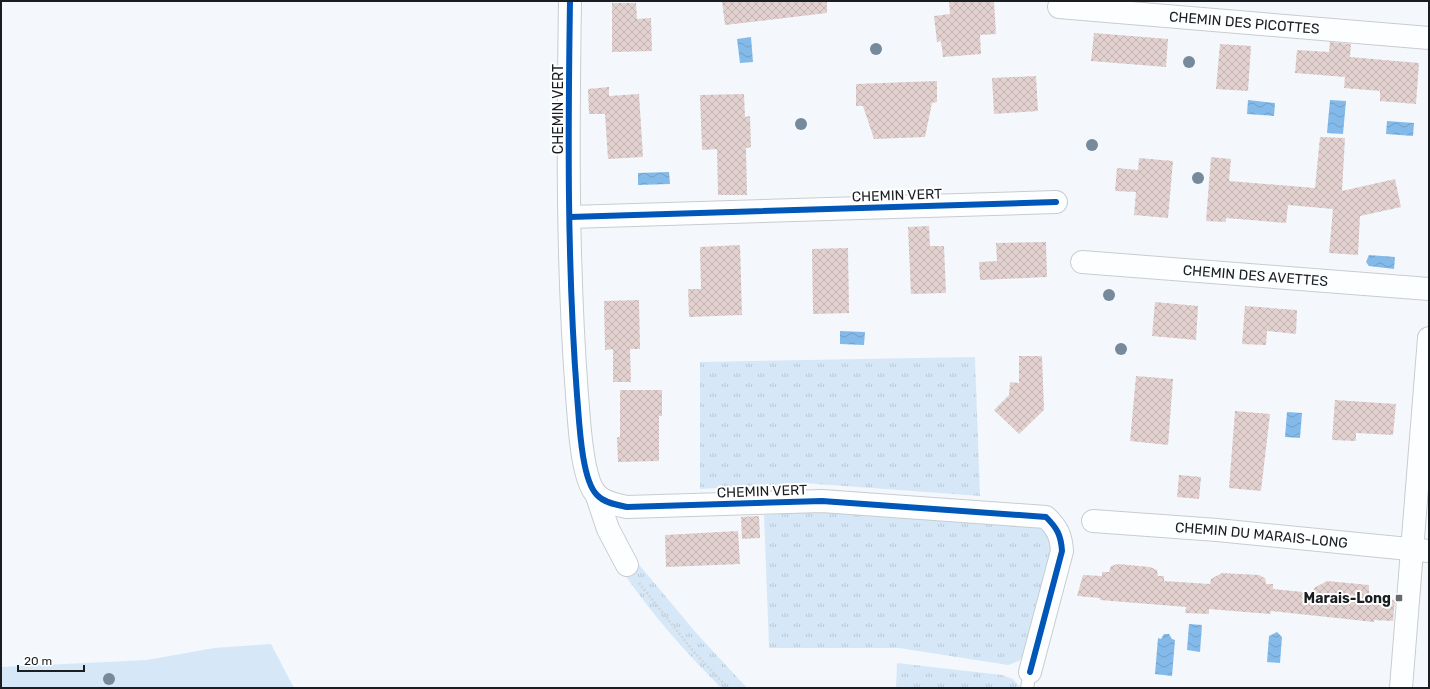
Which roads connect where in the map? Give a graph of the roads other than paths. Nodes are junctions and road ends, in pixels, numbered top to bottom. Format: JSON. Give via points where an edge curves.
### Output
{"nodes":[{"id":1,"x":570,"y":1,"type":"edge"},
{"id":2,"x":1059,"y":8,"type":"dead end"},
{"id":3,"x":1429,"y":38,"type":"edge"},
{"id":4,"x":1056,"y":202,"type":"dead end"},
{"id":5,"x":570,"y":217,"type":"junction"},
{"id":6,"x":1082,"y":262,"type":"dead end"},
{"id":7,"x":1429,"y":289,"type":"edge"},
{"id":8,"x":1429,"y":338,"type":"edge"},
{"id":9,"x":597,"y":496,"type":"junction"},
{"id":10,"x":1093,"y":521,"type":"dead end"},
{"id":11,"x":1421,"y":550,"type":"edge"},
{"id":12,"x":627,"y":565,"type":"road end"},
{"id":13,"x":1029,"y":680,"type":"edge"},
{"id":14,"x":1401,"y":688,"type":"edge"}],
"edges":[{"from":1,"to":5,"type":"street","name":"CHEMIN VERT"},
{"from":2,"to":3,"type":"street","name":"CHEMIN DES PICOTTES"},
{"from":4,"to":5,"type":"street","name":"CHEMIN VERT"},
{"from":5,"to":9,"type":"street","name":"CHEMIN VERT","via":[[570,276],[581,448]]},
{"from":6,"to":7,"type":"street","name":"CHEMIN DES AVETTES"},
{"from":8,"to":11,"type":"street"},
{"from":9,"to":12,"type":"street","name":"CHEMIN VERT","via":[[608,529]]},
{"from":9,"to":13,"type":"street","name":"CHEMIN VERT","via":[[627,507],[822,501],[1046,517],[1058,529],[1062,551]]},
{"from":10,"to":11,"type":"street","name":"CHEMIN DU MARAIS-LONG"},
{"from":11,"to":14,"type":"street"}]}
